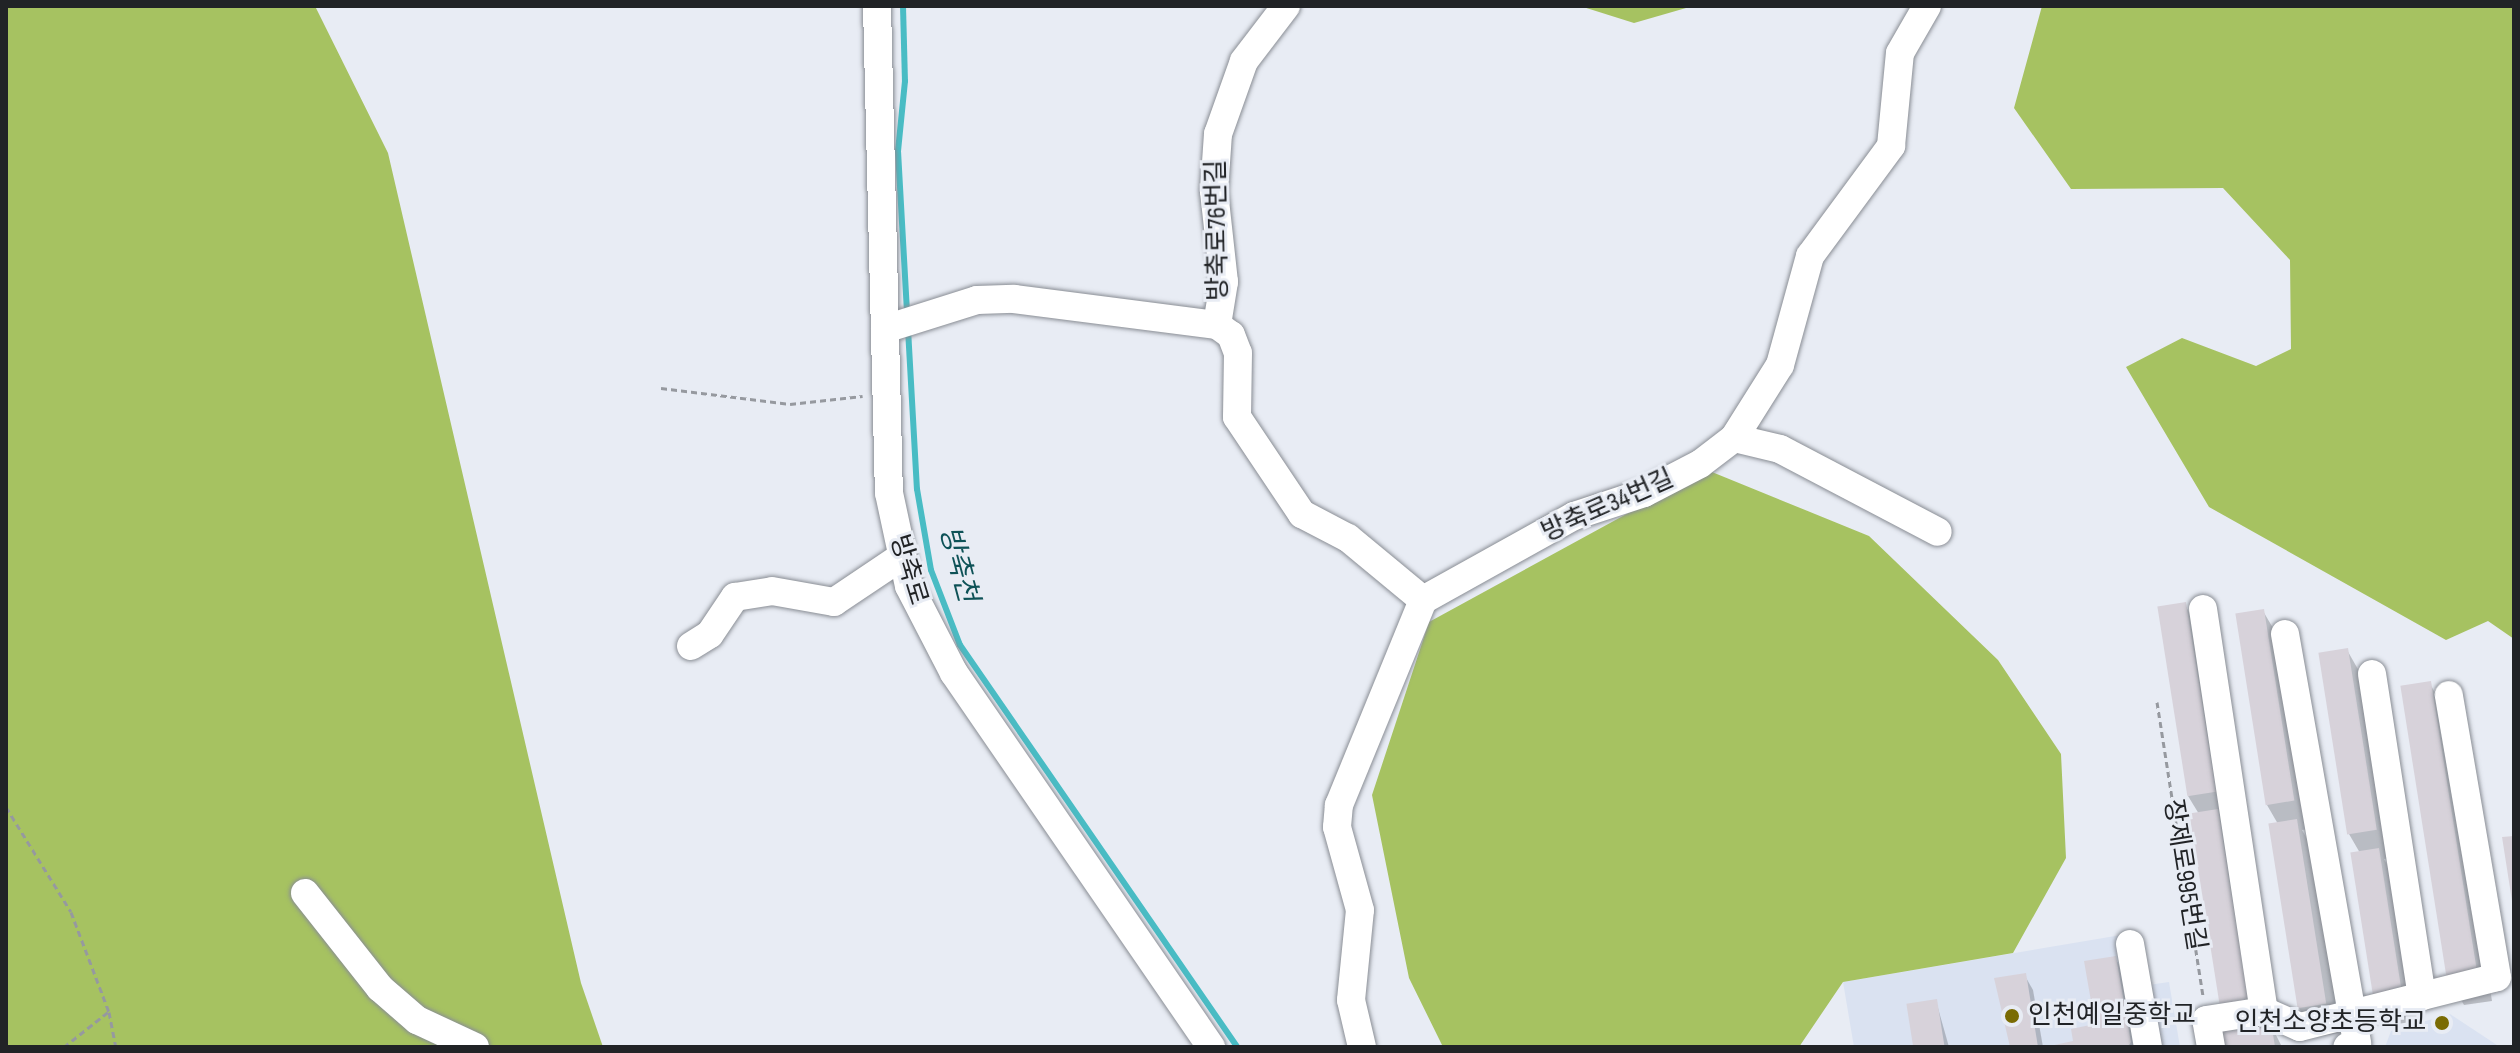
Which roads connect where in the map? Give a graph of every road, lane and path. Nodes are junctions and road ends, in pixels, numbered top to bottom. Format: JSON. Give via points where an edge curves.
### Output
{"nodes":[{"id":1,"x":877,"y":6,"type":"edge"},
{"id":2,"x":1286,"y":6,"type":"edge"},
{"id":3,"x":1927,"y":6,"type":"edge"},
{"id":4,"x":901,"y":321,"type":"junction"},
{"id":5,"x":1217,"y":325,"type":"junction"},
{"id":6,"x":661,"y":388,"type":"dead end"},
{"id":7,"x":886,"y":393,"type":"junction"},
{"id":8,"x":1734,"y":438,"type":"junction"},
{"id":9,"x":1938,"y":532,"type":"dead end"},
{"id":10,"x":901,"y":557,"type":"junction"},
{"id":11,"x":1423,"y":600,"type":"junction"},
{"id":12,"x":2203,"y":609,"type":"dead end"},
{"id":13,"x":2285,"y":634,"type":"dead end"},
{"id":14,"x":691,"y":646,"type":"dead end"},
{"id":15,"x":2372,"y":674,"type":"dead end"},
{"id":16,"x":2449,"y":695,"type":"dead end"},
{"id":17,"x":2157,"y":702,"type":"dead end"},
{"id":18,"x":6,"y":807,"type":"edge"},
{"id":19,"x":305,"y":893,"type":"dead end"},
{"id":20,"x":2130,"y":944,"type":"dead end"},
{"id":21,"x":2422,"y":996,"type":"junction"},
{"id":22,"x":2264,"y":1011,"type":"junction"},
{"id":23,"x":109,"y":1012,"type":"junction"},
{"id":24,"x":2348,"y":1016,"type":"junction"},
{"id":25,"x":2209,"y":1033,"type":"edge"},
{"id":26,"x":64,"y":1047,"type":"edge"},
{"id":27,"x":116,"y":1047,"type":"edge"},
{"id":28,"x":475,"y":1047,"type":"edge"},
{"id":29,"x":1211,"y":1047,"type":"edge"},
{"id":30,"x":1362,"y":1047,"type":"edge"},
{"id":31,"x":2148,"y":1047,"type":"edge"},
{"id":32,"x":2349,"y":1047,"type":"edge"}],
"edges":[{"from":1,"to":4,"type":"street","name":"방축로"},
{"from":2,"to":5,"type":"street","name":"방축로76번길","via":[[1244,61],[1218,134],[1214,191],[1224,282]]},
{"from":3,"to":8,"type":"street","name":"방축로34번길","via":[[1900,53],[1891,146],[1810,256],[1780,365]]},
{"from":4,"to":5,"type":"street","name":"방축로76번길","via":[[977,300],[1014,299]]},
{"from":4,"to":7,"type":"street","name":"방축로"},
{"from":5,"to":11,"type":"street","via":[[1231,335],[1238,353],[1237,417],[1302,514],[1348,538]]},
{"from":6,"to":7,"type":"path","via":[[790,404]]},
{"from":7,"to":10,"type":"street","name":"방축로","via":[[889,493]]},
{"from":8,"to":9,"type":"street","via":[[1780,449]]},
{"from":8,"to":11,"type":"street","name":"방축로34번길","via":[[1644,493],[1574,516]]},
{"from":10,"to":14,"type":"street","via":[[834,602],[772,591],[735,597],[710,634]]},
{"from":10,"to":29,"type":"street","name":"방축로","via":[[927,628],[954,673]]},
{"from":11,"to":30,"type":"street","via":[[1339,805],[1337,827],[1360,910],[1351,1000]]},
{"from":12,"to":22,"type":"street"},
{"from":13,"to":24,"type":"street"},
{"from":15,"to":21,"type":"street"},
{"from":16,"to":21,"type":"street","via":[[2497,977]]},
{"from":17,"to":25,"type":"path","name":"장제로995번길"},
{"from":18,"to":23,"type":"path","via":[[71,912]]},
{"from":19,"to":28,"type":"street","via":[[380,988],[417,1020]]},
{"from":20,"to":31,"type":"street"},
{"from":21,"to":24,"type":"street"},
{"from":22,"to":24,"type":"street","via":[[2300,1027]]},
{"from":22,"to":25,"type":"street"},
{"from":23,"to":26,"type":"path"},
{"from":23,"to":27,"type":"path"},
{"from":24,"to":32,"type":"street","via":[[2357,1044]]}]}
